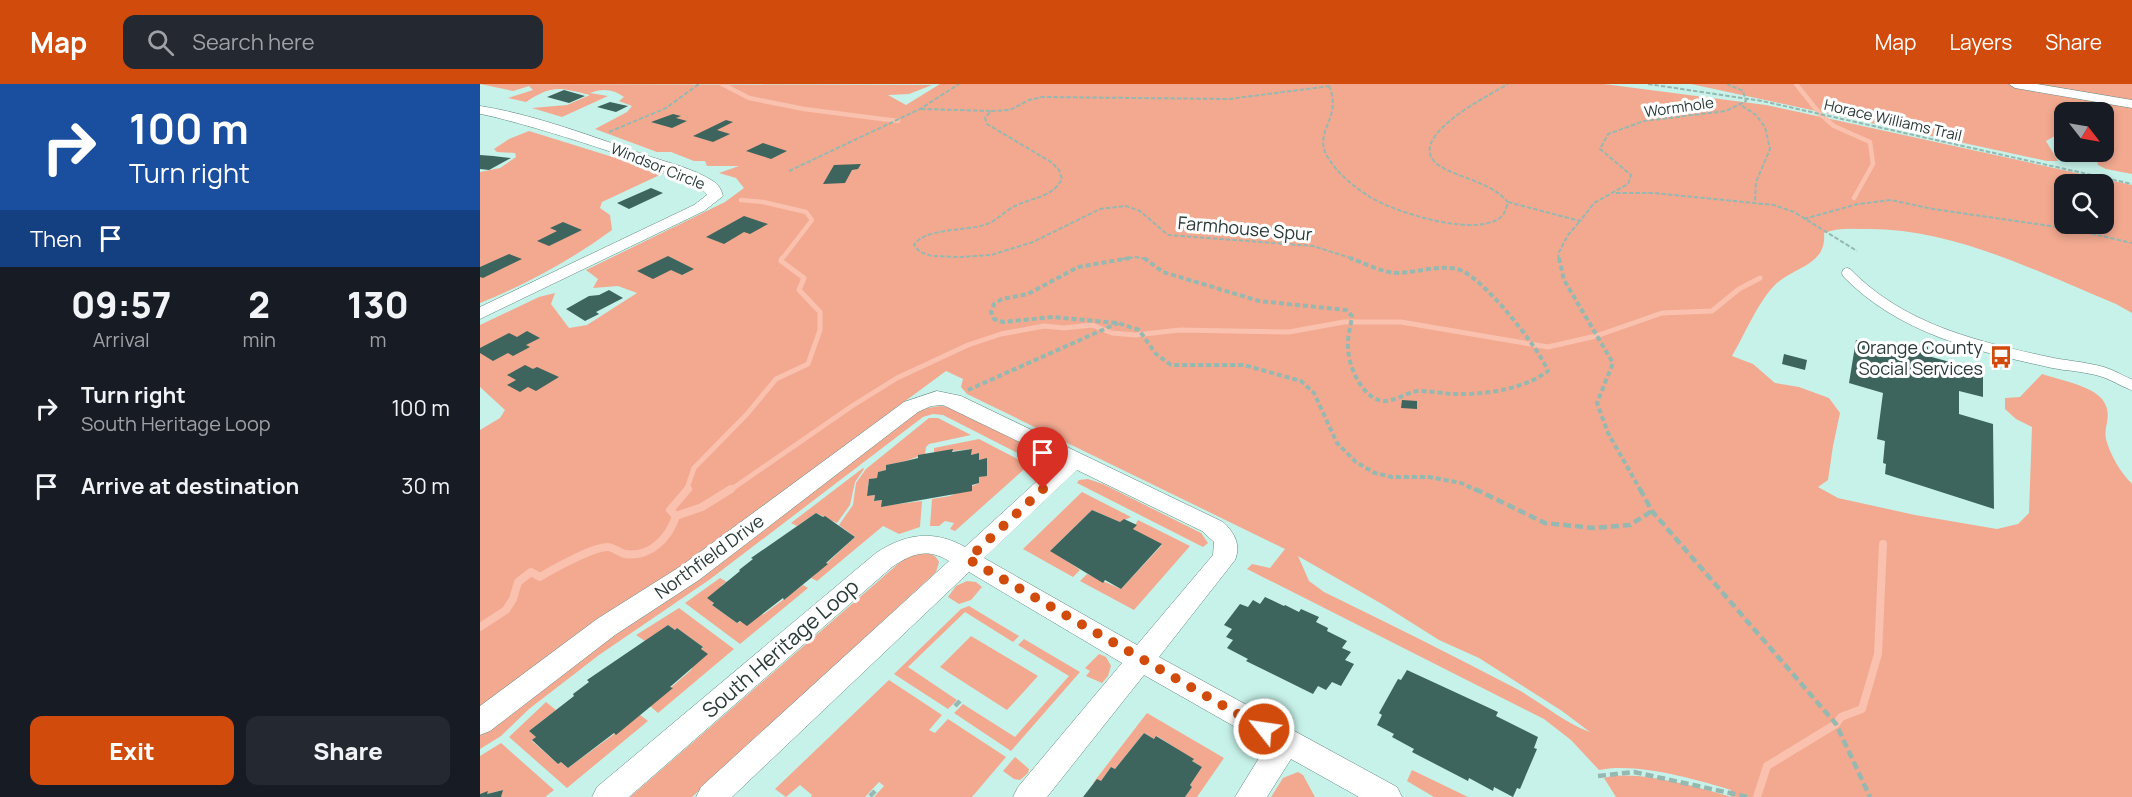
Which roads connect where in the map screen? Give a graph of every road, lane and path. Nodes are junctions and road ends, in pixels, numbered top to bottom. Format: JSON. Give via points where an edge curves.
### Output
{"nodes":[{"id":1,"x":699,"y":84,"type":"edge"},
{"id":2,"x":959,"y":84,"type":"edge"},
{"id":3,"x":1508,"y":84,"type":"edge"},
{"id":4,"x":1648,"y":84,"type":"edge"},
{"id":5,"x":1727,"y":84,"type":"edge"},
{"id":6,"x":2015,"y":84,"type":"edge"},
{"id":7,"x":1329,"y":85,"type":"edge"},
{"id":8,"x":1745,"y":98,"type":"junction"},
{"id":9,"x":2132,"y":104,"type":"edge"},
{"id":10,"x":1742,"y":106,"type":"junction"},
{"id":11,"x":920,"y":109,"type":"junction"},
{"id":12,"x":480,"y":110,"type":"edge"},
{"id":13,"x":991,"y":111,"type":"junction"},
{"id":14,"x":588,"y":140,"type":"junction"},
{"id":15,"x":789,"y":171,"type":"dead end"},
{"id":16,"x":2132,"y":184,"type":"edge"},
{"id":17,"x":1615,"y":193,"type":"junction"},
{"id":18,"x":1508,"y":202,"type":"junction"},
{"id":19,"x":1755,"y":202,"type":"junction"},
{"id":20,"x":1804,"y":219,"type":"junction"},
{"id":21,"x":1580,"y":221,"type":"junction"},
{"id":22,"x":2132,"y":243,"type":"edge"},
{"id":23,"x":1857,"y":251,"type":"dead end"},
{"id":24,"x":1847,"y":273,"type":"dead end"},
{"id":25,"x":480,"y":314,"type":"edge"},
{"id":26,"x":1118,"y":323,"type":"junction"},
{"id":27,"x":2132,"y":385,"type":"edge"},
{"id":28,"x":945,"y":398,"type":"junction"},
{"id":29,"x":1074,"y":460,"type":"junction"},
{"id":30,"x":1652,"y":511,"type":"junction"},
{"id":31,"x":968,"y":559,"type":"junction"},
{"id":32,"x":1141,"y":660,"type":"junction"},
{"id":33,"x":960,"y":701,"type":"dead end"},
{"id":34,"x":956,"y":706,"type":"dead end"},
{"id":35,"x":480,"y":722,"type":"edge"},
{"id":36,"x":1286,"y":741,"type":"junction"},
{"id":37,"x":1598,"y":776,"type":"dead end"},
{"id":38,"x":875,"y":791,"type":"dead end"},
{"id":39,"x":870,"y":796,"type":"edge"},
{"id":40,"x":607,"y":797,"type":"edge"},
{"id":41,"x":711,"y":797,"type":"edge"},
{"id":42,"x":1028,"y":797,"type":"edge"},
{"id":43,"x":1250,"y":797,"type":"edge"},
{"id":44,"x":1387,"y":797,"type":"edge"},
{"id":45,"x":1748,"y":797,"type":"edge"},
{"id":46,"x":1870,"y":797,"type":"edge"}],
"edges":[{"from":1,"to":14,"type":"path","via":[[666,108]]},
{"from":2,"to":11,"type":"path"},
{"from":3,"to":18,"type":"path","via":[[1459,113],[1430,143],[1428,153],[1446,170],[1500,191]]},
{"from":4,"to":8,"type":"path","name":"Horace Williams Trail"},
{"from":5,"to":8,"type":"path","name":"Wormhole","via":[[1743,91]]},
{"from":6,"to":9,"type":"street"},
{"from":7,"to":13,"type":"path","via":[[1229,99],[1043,97],[1010,110]]},
{"from":7,"to":18,"type":"path","via":[[1336,103],[1322,147],[1362,192],[1411,214],[1476,225],[1502,218]]},
{"from":8,"to":10,"type":"path","name":"Wormhole"},
{"from":8,"to":16,"type":"path","name":"Horace Williams Trail"},
{"from":10,"to":17,"type":"path","name":"Wormhole","via":[[1646,121],[1608,134],[1600,149],[1631,175],[1628,184]]},
{"from":10,"to":19,"type":"path","via":[[1765,127],[1770,149],[1756,182]]},
{"from":11,"to":13,"type":"path"},
{"from":11,"to":15,"type":"path"},
{"from":12,"to":14,"type":"street","name":"Windsor Circle"},
{"from":13,"to":26,"type":"path","name":"Farmhouse Spur","via":[[985,118],[987,124],[1059,170],[1059,188],[1008,209],[988,224],[923,236],[914,245],[918,252],[956,258],[1000,254],[1022,248],[1095,211],[1114,206],[1136,208],[1168,235],[1312,246],[1396,273],[1448,267],[1461,270],[1507,312],[1548,371],[1522,384],[1493,391],[1414,391],[1390,402],[1377,400],[1357,376],[1348,348],[1352,316],[1346,310],[1258,301],[1162,272],[1144,258],[1136,257],[1078,267],[1028,294],[1002,299],[991,312],[994,319],[1003,322],[1053,317]]},
{"from":14,"to":25,"type":"street","name":"Windsor Circle","via":[[692,176],[709,185],[715,196],[699,208]]},
{"from":17,"to":19,"type":"path"},
{"from":17,"to":21,"type":"path","name":"Wormhole","via":[[1594,203]]},
{"from":18,"to":21,"type":"path"},
{"from":19,"to":20,"type":"path","via":[[1774,205]]},
{"from":20,"to":22,"type":"path","via":[[1858,204],[1891,200],[2071,229]]},
{"from":20,"to":23,"type":"path"},
{"from":21,"to":30,"type":"path","via":[[1558,254],[1564,280],[1612,363],[1597,404],[1608,433]]},
{"from":24,"to":27,"type":"lane","via":[[1877,303],[1924,326],[2004,351],[2102,372]]},
{"from":26,"to":28,"type":"path"},
{"from":26,"to":30,"type":"path","name":"Farmhouse Spur","via":[[1139,330],[1156,354],[1171,365],[1244,365],[1301,381],[1314,393],[1337,443],[1356,462],[1375,473],[1461,483],[1545,523],[1594,528],[1630,525]]},
{"from":28,"to":29,"type":"street"},
{"from":28,"to":35,"type":"street","name":"Northfield Drive","via":[[926,399],[911,407],[690,573],[606,627]]},
{"from":29,"to":31,"type":"street"},
{"from":29,"to":32,"type":"street","via":[[1210,525],[1227,542],[1223,560]]},
{"from":30,"to":46,"type":"path","via":[[1836,724]]},
{"from":31,"to":32,"type":"street","name":"South Heritage Loop"},
{"from":31,"to":40,"type":"street","name":"South Heritage Loop","via":[[935,543],[902,547],[851,586]]},
{"from":31,"to":41,"type":"street"},
{"from":32,"to":36,"type":"street","name":"South Heritage Loop"},
{"from":32,"to":42,"type":"street"},
{"from":33,"to":34,"type":"path"},
{"from":36,"to":43,"type":"street"},
{"from":36,"to":44,"type":"street","name":"South Heritage Loop"},
{"from":37,"to":45,"type":"path","via":[[1634,772]]},
{"from":38,"to":39,"type":"path"}]}
